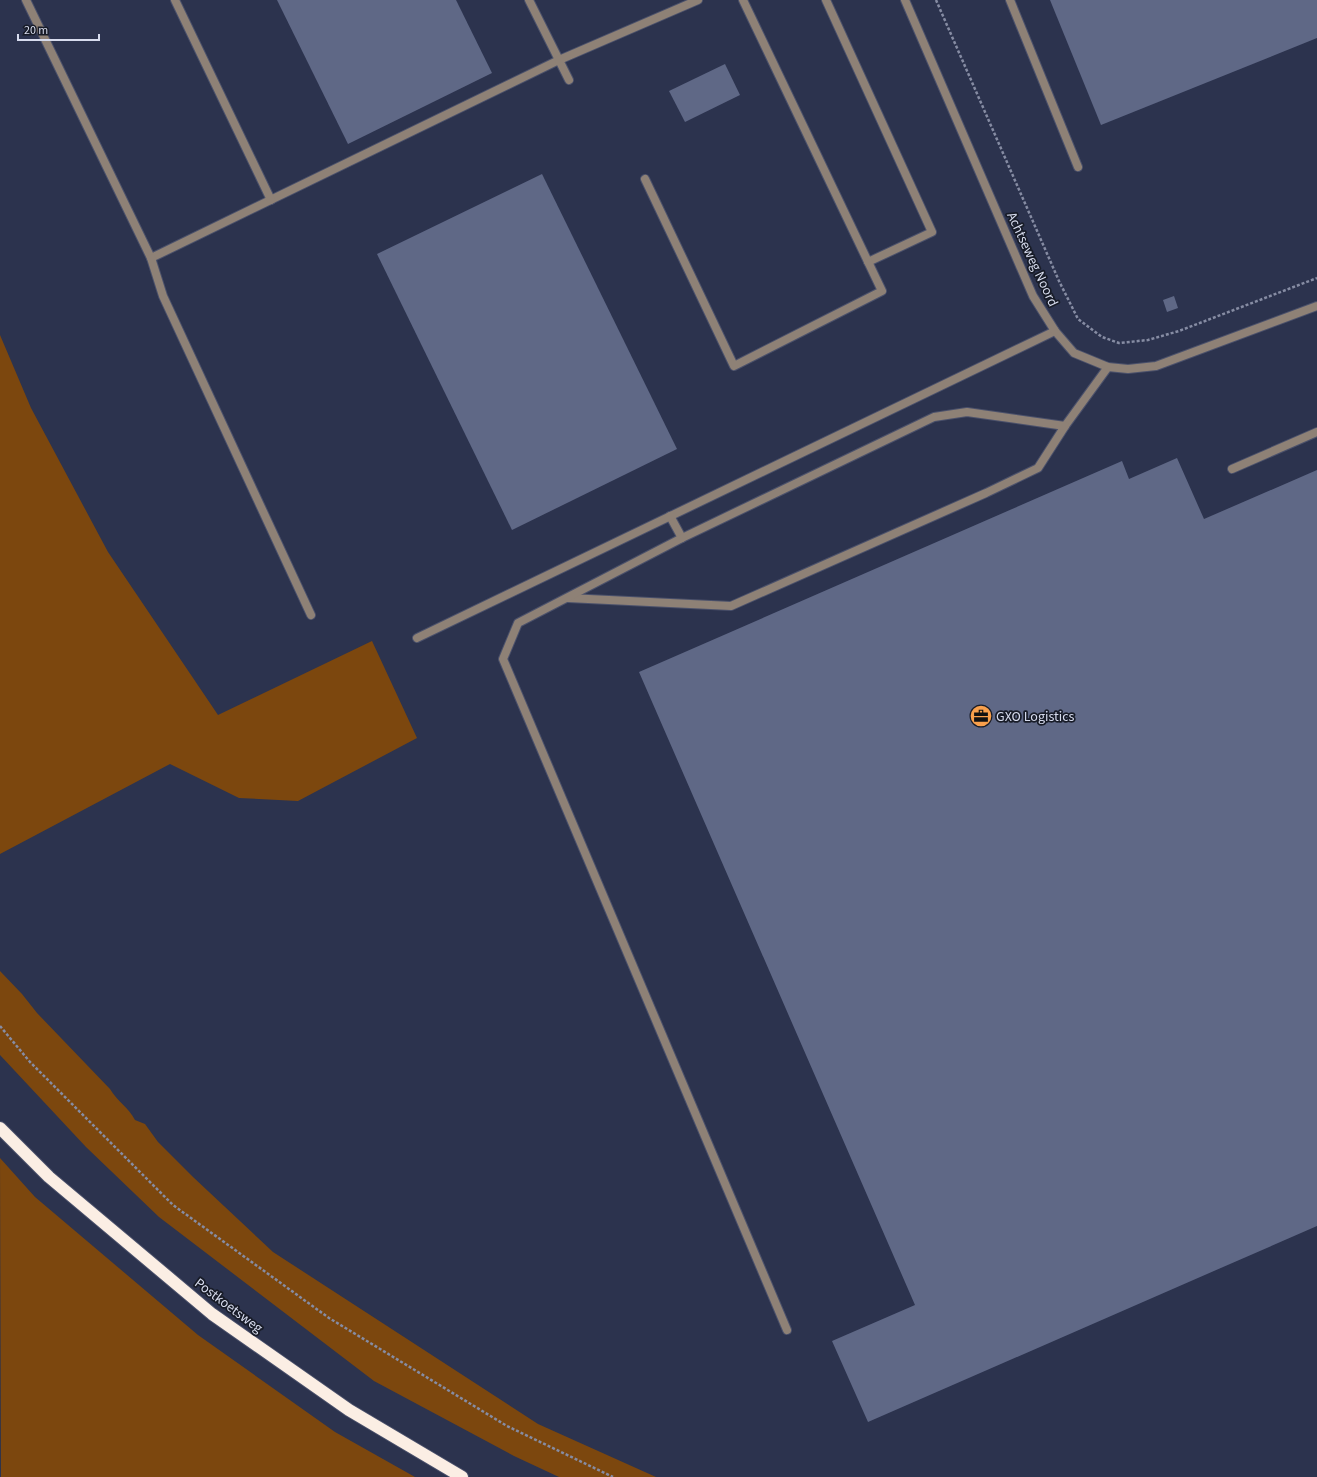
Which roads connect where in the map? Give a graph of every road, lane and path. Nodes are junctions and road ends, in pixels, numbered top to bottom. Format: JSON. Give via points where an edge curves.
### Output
{"nodes":[{"id":1,"x":26,"y":0,"type":"edge"},
{"id":2,"x":175,"y":0,"type":"edge"},
{"id":3,"x":529,"y":0,"type":"edge"},
{"id":4,"x":698,"y":0,"type":"edge"},
{"id":5,"x":743,"y":0,"type":"edge"},
{"id":6,"x":826,"y":0,"type":"edge"},
{"id":7,"x":904,"y":0,"type":"edge"},
{"id":8,"x":936,"y":0,"type":"edge"},
{"id":9,"x":1010,"y":0,"type":"edge"},
{"id":10,"x":559,"y":60,"type":"junction"},
{"id":11,"x":569,"y":80,"type":"dead end"},
{"id":12,"x":1078,"y":167,"type":"dead end"},
{"id":13,"x":645,"y":179,"type":"dead end"},
{"id":14,"x":271,"y":200,"type":"junction"},
{"id":15,"x":151,"y":258,"type":"junction"},
{"id":16,"x":868,"y":262,"type":"junction"},
{"id":17,"x":1317,"y":278,"type":"edge"},
{"id":18,"x":1317,"y":306,"type":"edge"},
{"id":19,"x":1055,"y":331,"type":"junction"},
{"id":20,"x":1108,"y":367,"type":"junction"},
{"id":21,"x":1065,"y":426,"type":"junction"},
{"id":22,"x":1317,"y":432,"type":"edge"},
{"id":23,"x":1232,"y":469,"type":"dead end"},
{"id":24,"x":670,"y":516,"type":"junction"},
{"id":25,"x":682,"y":538,"type":"junction"},
{"id":26,"x":567,"y":598,"type":"junction"},
{"id":27,"x":311,"y":615,"type":"dead end"},
{"id":28,"x":417,"y":638,"type":"dead end"},
{"id":29,"x":0,"y":1026,"type":"edge"},
{"id":30,"x":0,"y":1128,"type":"edge"},
{"id":31,"x":787,"y":1330,"type":"dead end"},
{"id":32,"x":462,"y":1477,"type":"edge"},
{"id":33,"x":613,"y":1477,"type":"edge"}],
"edges":[{"from":1,"to":15,"type":"street"},
{"from":2,"to":14,"type":"street"},
{"from":3,"to":10,"type":"street"},
{"from":4,"to":10,"type":"street"},
{"from":5,"to":16,"type":"street"},
{"from":6,"to":16,"type":"street","via":[[932,232]]},
{"from":7,"to":19,"type":"street","name":"Achtseweg Noord","via":[[1034,296]]},
{"from":8,"to":17,"type":"path","name":"Achtseweg Noord","via":[[1062,287],[1078,319],[1102,338],[1119,344],[1148,340],[1179,331]]},
{"from":9,"to":12,"type":"street"},
{"from":10,"to":11,"type":"street"},
{"from":10,"to":14,"type":"street"},
{"from":13,"to":16,"type":"street","via":[[734,366],[882,291]]},
{"from":14,"to":15,"type":"street"},
{"from":15,"to":27,"type":"street","via":[[163,296]]},
{"from":18,"to":20,"type":"street","name":"Achtseweg Noord","via":[[1156,366],[1128,369]]},
{"from":19,"to":20,"type":"street","name":"Achtseweg Noord","via":[[1074,353]]},
{"from":19,"to":24,"type":"street"},
{"from":20,"to":21,"type":"street"},
{"from":21,"to":25,"type":"street","via":[[967,412],[934,418]]},
{"from":21,"to":26,"type":"street","via":[[1038,468],[731,606]]},
{"from":22,"to":23,"type":"street"},
{"from":24,"to":25,"type":"street"},
{"from":24,"to":28,"type":"street"},
{"from":25,"to":26,"type":"street"},
{"from":26,"to":31,"type":"street","via":[[518,623],[503,659]]},
{"from":29,"to":33,"type":"path","via":[[30,1062],[173,1205],[329,1318],[507,1426]]},
{"from":30,"to":32,"type":"highway","name":"Postkoetsweg","via":[[49,1177],[212,1314],[348,1410]]}]}
